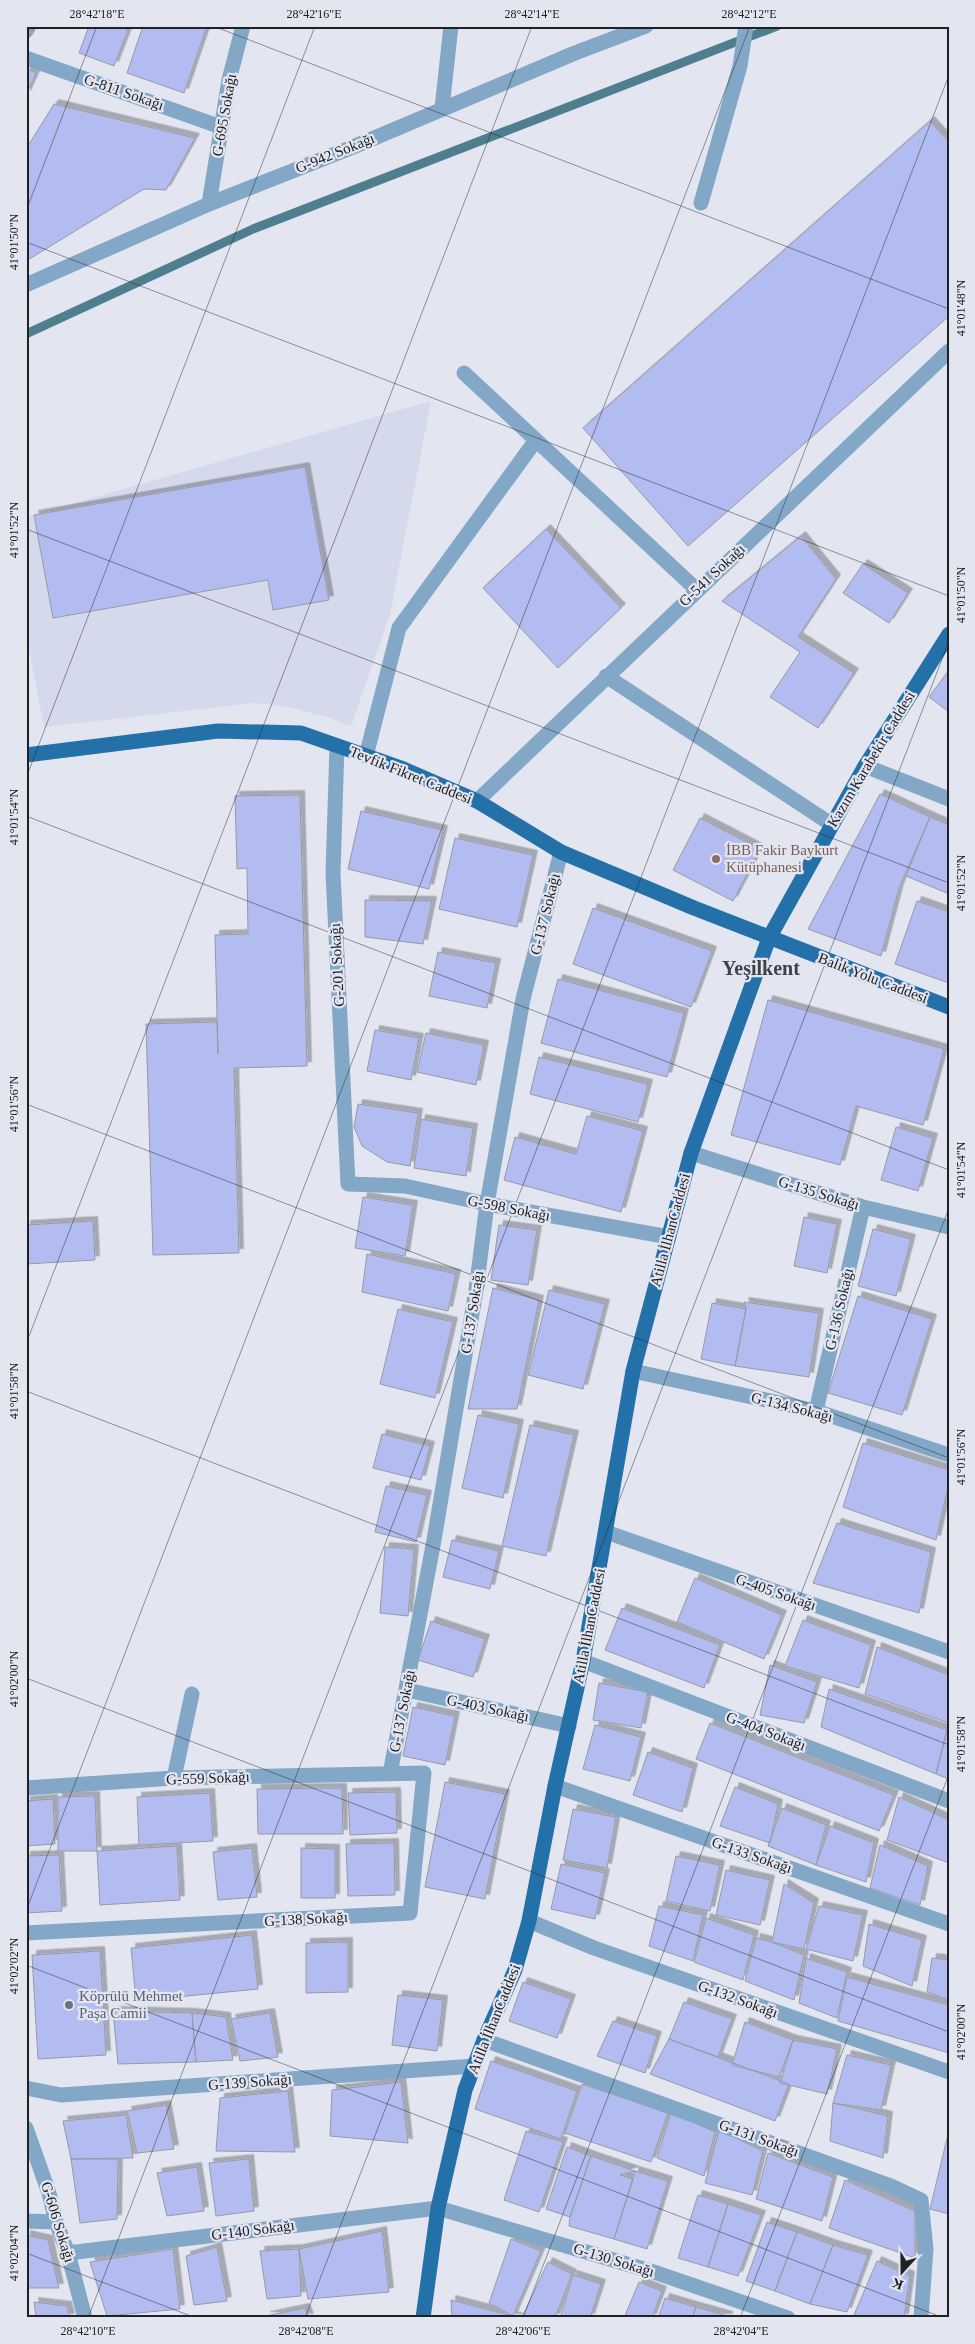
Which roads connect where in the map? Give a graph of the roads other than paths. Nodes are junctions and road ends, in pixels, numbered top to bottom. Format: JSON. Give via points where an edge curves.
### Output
{"nodes":[{"id":1,"x":29,"y":26,"type":"edge"},
{"id":2,"x":243,"y":26,"type":"edge"},
{"id":3,"x":450,"y":26,"type":"edge"},
{"id":4,"x":646,"y":26,"type":"edge"},
{"id":5,"x":746,"y":26,"type":"edge"},
{"id":6,"x":26,"y":31,"type":"edge"},
{"id":7,"x":616,"y":32,"type":"edge"},
{"id":8,"x":26,"y":58,"type":"edge"},
{"id":9,"x":442,"y":108,"type":"junction"},
{"id":10,"x":221,"y":127,"type":"junction"},
{"id":11,"x":701,"y":203,"type":"dead end"},
{"id":12,"x":209,"y":204,"type":"junction"},
{"id":13,"x":26,"y":285,"type":"edge"},
{"id":14,"x":949,"y":351,"type":"edge"},
{"id":15,"x":464,"y":373,"type":"dead end"},
{"id":16,"x":536,"y":440,"type":"junction"},
{"id":17,"x":697,"y":590,"type":"junction"},
{"id":18,"x":949,"y":634,"type":"edge"},
{"id":19,"x":606,"y":676,"type":"junction"},
{"id":20,"x":338,"y":746,"type":"junction"},
{"id":21,"x":26,"y":754,"type":"edge"},
{"id":22,"x":366,"y":756,"type":"junction"},
{"id":23,"x":865,"y":766,"type":"junction"},
{"id":24,"x":949,"y":799,"type":"edge"},
{"id":25,"x":477,"y":801,"type":"junction"},
{"id":26,"x":831,"y":824,"type":"junction"},
{"id":27,"x":561,"y":852,"type":"junction"},
{"id":28,"x":769,"y":938,"type":"junction"},
{"id":29,"x":949,"y":1007,"type":"edge"},
{"id":30,"x":691,"y":1153,"type":"junction"},
{"id":31,"x":348,"y":1184,"type":"joint"},
{"id":32,"x":487,"y":1204,"type":"junction"},
{"id":33,"x":863,"y":1208,"type":"junction"},
{"id":34,"x":949,"y":1227,"type":"edge"},
{"id":35,"x":669,"y":1237,"type":"junction"},
{"id":36,"x":632,"y":1371,"type":"junction"},
{"id":37,"x":816,"y":1411,"type":"junction"},
{"id":38,"x":949,"y":1455,"type":"edge"},
{"id":39,"x":606,"y":1532,"type":"junction"},
{"id":40,"x":948,"y":1646,"type":"edge"},
{"id":41,"x":583,"y":1661,"type":"junction"},
{"id":42,"x":407,"y":1690,"type":"junction"},
{"id":43,"x":192,"y":1694,"type":"dead end"},
{"id":44,"x":569,"y":1726,"type":"junction"},
{"id":45,"x":390,"y":1774,"type":"junction"},
{"id":46,"x":174,"y":1778,"type":"junction"},
{"id":47,"x":555,"y":1786,"type":"junction"},
{"id":48,"x":26,"y":1788,"type":"edge"},
{"id":49,"x":949,"y":1801,"type":"edge"},
{"id":50,"x":529,"y":1921,"type":"junction"},
{"id":51,"x":949,"y":1924,"type":"edge"},
{"id":52,"x":26,"y":1933,"type":"edge"},
{"id":53,"x":484,"y":2040,"type":"junction"},
{"id":54,"x":475,"y":2066,"type":"junction"},
{"id":55,"x":949,"y":2072,"type":"edge"},
{"id":56,"x":26,"y":2088,"type":"edge"},
{"id":57,"x":26,"y":2128,"type":"edge"},
{"id":58,"x":438,"y":2208,"type":"junction"},
{"id":59,"x":26,"y":2222,"type":"edge"},
{"id":60,"x":56,"y":2222,"type":"junction"},
{"id":61,"x":68,"y":2253,"type":"junction"},
{"id":62,"x":85,"y":2318,"type":"edge"},
{"id":63,"x":423,"y":2318,"type":"edge"},
{"id":64,"x":788,"y":2318,"type":"edge"},
{"id":65,"x":921,"y":2318,"type":"edge"}],
"edges":[{"from":1,"to":6,"type":"street"},
{"from":2,"to":10,"type":"street","name":"G-695 Sokağı"},
{"from":3,"to":9,"type":"street"},
{"from":4,"to":7,"type":"street","name":"G-942 Sokağı"},
{"from":5,"to":11,"type":"street","via":[[740,66]]},
{"from":7,"to":9,"type":"street","name":"G-942 Sokağı"},
{"from":8,"to":10,"type":"street","name":"G-811 Sokağı"},
{"from":9,"to":12,"type":"street","name":"G-942 Sokağı"},
{"from":10,"to":12,"type":"street","name":"G-695 Sokağı"},
{"from":12,"to":13,"type":"street","name":"G-942 Sokağı"},
{"from":14,"to":17,"type":"street","name":"G-541 Sokağı"},
{"from":15,"to":16,"type":"street"},
{"from":16,"to":17,"type":"street"},
{"from":16,"to":22,"type":"street","via":[[399,628]]},
{"from":17,"to":19,"type":"street","name":"G-541 Sokağı"},
{"from":18,"to":23,"type":"main road","name":"Kazım Karabekir Caddesi"},
{"from":19,"to":25,"type":"street","name":"G-541 Sokağı"},
{"from":19,"to":26,"type":"street"},
{"from":20,"to":21,"type":"main road","name":"Tevfik Fikret Caddesi","via":[[301,733],[218,731]]},
{"from":20,"to":22,"type":"main road","name":"Tevfik Fikret Caddesi"},
{"from":20,"to":31,"type":"street","name":"G-201 Sokağı","via":[[333,873]]},
{"from":22,"to":25,"type":"main road","name":"Tevfik Fikret Caddesi"},
{"from":23,"to":24,"type":"street"},
{"from":23,"to":26,"type":"main road","name":"Kazım Karabekir Caddesi"},
{"from":25,"to":27,"type":"main road","name":"Tevfik Fikret Caddesi"},
{"from":26,"to":28,"type":"main road","name":"Kazım Karabekir Caddesi"},
{"from":27,"to":28,"type":"main road","name":"Tevfik Fikret Caddesi"},
{"from":27,"to":32,"type":"street","name":"G-137 Sokağı","via":[[523,999]]},
{"from":28,"to":29,"type":"main road","name":"Balık Yolu Caddesi"},
{"from":28,"to":30,"type":"main road","name":"Atilla İlhanCaddesi"},
{"from":30,"to":33,"type":"street","name":"G-135 Sokağı"},
{"from":30,"to":35,"type":"main road","name":"Atilla İlhanCaddesi"},
{"from":31,"to":32,"type":"street","name":"G-598 Sokağı","via":[[405,1186]]},
{"from":32,"to":35,"type":"street","name":"G-598 Sokağı"},
{"from":32,"to":42,"type":"street","name":"G-137 Sokağı","via":[[476,1290]]},
{"from":33,"to":34,"type":"street","name":"G-135 Sokağı"},
{"from":33,"to":37,"type":"street","name":"G-136 Sokağı"},
{"from":35,"to":36,"type":"main road","name":"Atilla İlhanCaddesi"},
{"from":36,"to":37,"type":"street","name":"G-134 Sokağı"},
{"from":36,"to":39,"type":"main road","name":"Atilla İlhanCaddesi"},
{"from":37,"to":38,"type":"street","name":"G-134 Sokağı"},
{"from":39,"to":40,"type":"street","name":"G-405 Sokağı"},
{"from":39,"to":41,"type":"main road","name":"Atilla İlhanCaddesi"},
{"from":41,"to":44,"type":"main road","name":"Atilla İlhanCaddesi"},
{"from":41,"to":49,"type":"street","name":"G-404 Sokağı"},
{"from":42,"to":44,"type":"street","name":"G-403 Sokağı"},
{"from":42,"to":45,"type":"street","name":"G-137 Sokağı"},
{"from":43,"to":46,"type":"street"},
{"from":44,"to":47,"type":"main road","name":"Atilla İlhanCaddesi"},
{"from":45,"to":46,"type":"street","name":"G-559 Sokağı"},
{"from":45,"to":52,"type":"street","name":"G-138 Sokağı","via":[[424,1773],[410,1913]]},
{"from":46,"to":48,"type":"street","name":"G-559 Sokağı"},
{"from":47,"to":50,"type":"main road","name":"Atilla İlhanCaddesi"},
{"from":47,"to":51,"type":"street","name":"G-133 Sokağı"},
{"from":50,"to":53,"type":"main road","name":"Atilla İlhanCaddesi","via":[[515,1970]]},
{"from":50,"to":55,"type":"street","name":"G-132 Sokağı","via":[[594,1948]]},
{"from":53,"to":54,"type":"main road","name":"Atilla İlhanCaddesi"},
{"from":53,"to":65,"type":"street","name":"G-131 Sokağı","via":[[891,2186],[921,2200],[926,2249]]},
{"from":54,"to":56,"type":"street","name":"G-139 Sokağı","via":[[61,2095]]},
{"from":54,"to":58,"type":"main road","name":"Atilla İlhanCaddesi","via":[[465,2090]]},
{"from":57,"to":60,"type":"street","name":"G-606 Sokağı"},
{"from":58,"to":61,"type":"street","name":"G-140 Sokağı"},
{"from":58,"to":63,"type":"main road","name":"Atilla İlhanCaddesi"},
{"from":58,"to":64,"type":"street","name":"G-130 Sokağı","via":[[657,2273]]},
{"from":59,"to":60,"type":"street"},
{"from":60,"to":61,"type":"street","name":"G-606 Sokağı"},
{"from":61,"to":62,"type":"street","name":"G-606 Sokağı"}]}
